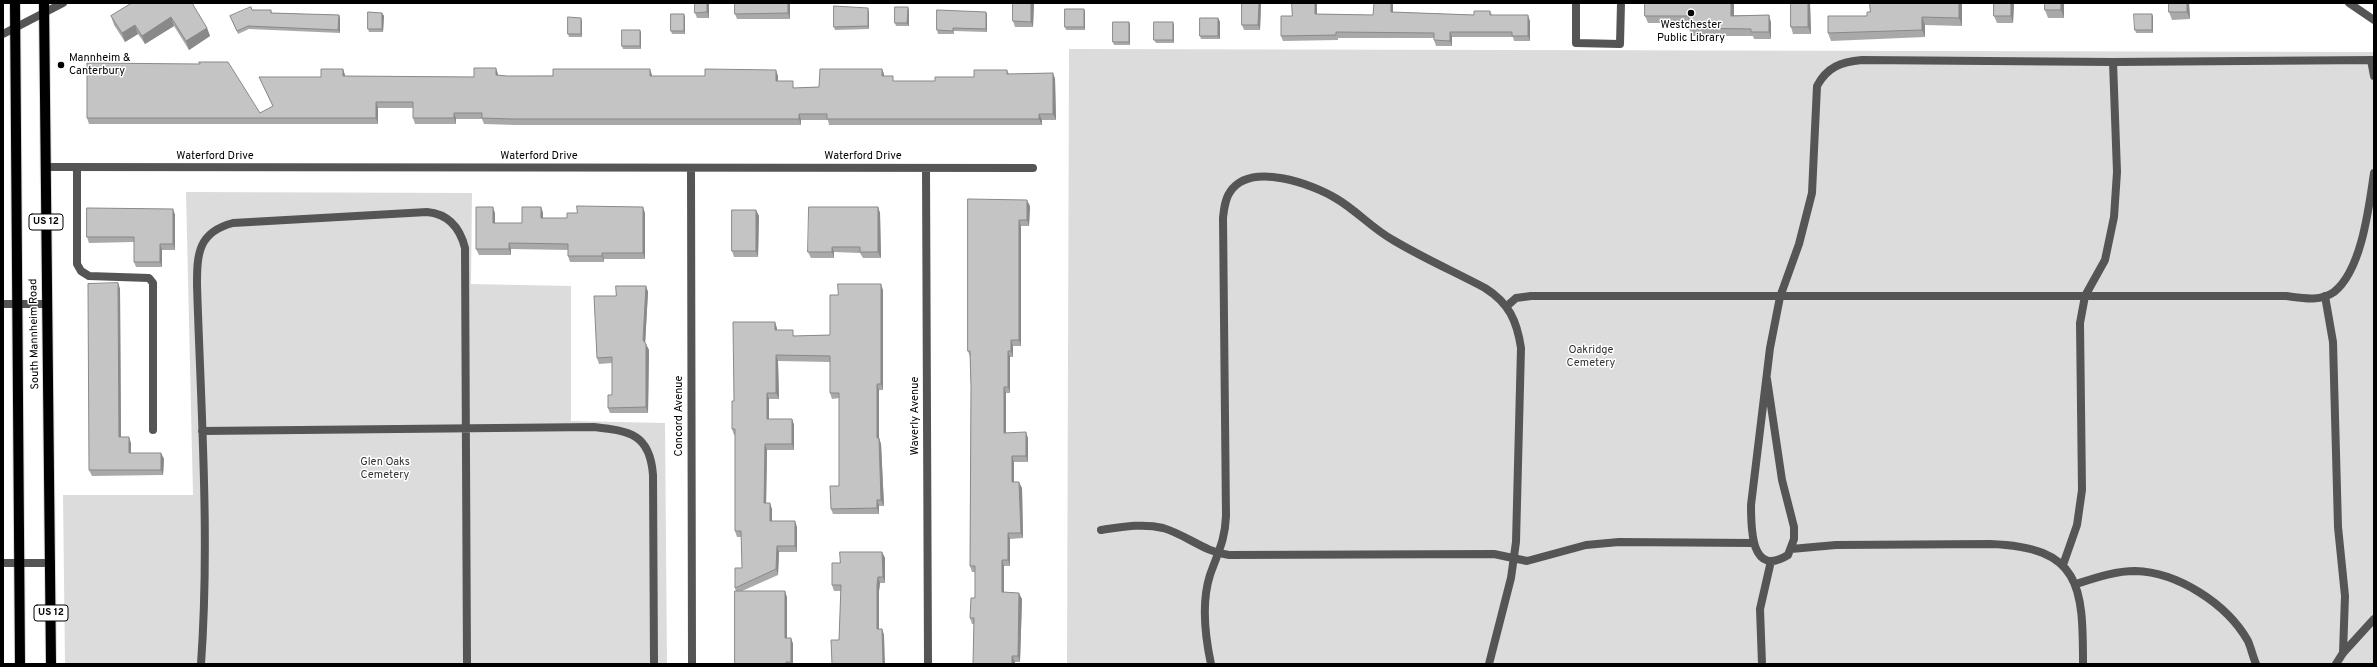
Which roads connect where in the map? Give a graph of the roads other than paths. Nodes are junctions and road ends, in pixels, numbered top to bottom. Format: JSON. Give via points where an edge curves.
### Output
{"nodes":[{"id":1,"x":15,"y":3,"type":"edge"},
{"id":2,"x":44,"y":3,"type":"edge"},
{"id":3,"x":63,"y":3,"type":"edge"},
{"id":4,"x":1576,"y":3,"type":"edge"},
{"id":5,"x":1621,"y":3,"type":"edge"},
{"id":6,"x":2349,"y":3,"type":"edge"},
{"id":7,"x":44,"y":15,"type":"junction"},
{"id":8,"x":2374,"y":20,"type":"edge"},
{"id":9,"x":15,"y":28,"type":"junction"},
{"id":10,"x":3,"y":34,"type":"edge"},
{"id":11,"x":2373,"y":60,"type":"edge"},
{"id":12,"x":2113,"y":62,"type":"junction"},
{"id":13,"x":2374,"y":76,"type":"edge"},
{"id":14,"x":45,"y":167,"type":"junction"},
{"id":15,"x":77,"y":168,"type":"junction"},
{"id":16,"x":690,"y":168,"type":"junction"},
{"id":17,"x":926,"y":168,"type":"junction"},
{"id":18,"x":1033,"y":168,"type":"dead end"},
{"id":19,"x":2374,"y":173,"type":"edge"},
{"id":20,"x":2085,"y":296,"type":"junction"},
{"id":21,"x":2324,"y":296,"type":"junction"},
{"id":22,"x":1780,"y":297,"type":"junction"},
{"id":23,"x":3,"y":304,"type":"edge"},
{"id":24,"x":16,"y":304,"type":"junction"},
{"id":25,"x":46,"y":304,"type":"junction"},
{"id":26,"x":1507,"y":306,"type":"junction"},
{"id":27,"x":1767,"y":379,"type":"junction"},
{"id":28,"x":466,"y":428,"type":"junction"},
{"id":29,"x":153,"y":430,"type":"dead end"},
{"id":30,"x":202,"y":431,"type":"junction"},
{"id":31,"x":1101,"y":530,"type":"dead end"},
{"id":32,"x":1753,"y":543,"type":"junction"},
{"id":33,"x":1791,"y":549,"type":"junction"},
{"id":34,"x":1219,"y":554,"type":"junction"},
{"id":35,"x":1514,"y":558,"type":"junction"},
{"id":36,"x":1771,"y":561,"type":"junction"},
{"id":37,"x":3,"y":563,"type":"edge"},
{"id":38,"x":19,"y":563,"type":"junction"},
{"id":39,"x":51,"y":563,"type":"junction"},
{"id":40,"x":2063,"y":565,"type":"junction"},
{"id":41,"x":2076,"y":584,"type":"junction"},
{"id":42,"x":2374,"y":619,"type":"edge"},
{"id":43,"x":2343,"y":653,"type":"junction"},
{"id":44,"x":20,"y":664,"type":"edge"},
{"id":45,"x":51,"y":664,"type":"edge"},
{"id":46,"x":201,"y":664,"type":"edge"},
{"id":47,"x":467,"y":664,"type":"edge"},
{"id":48,"x":654,"y":664,"type":"edge"},
{"id":49,"x":692,"y":664,"type":"edge"},
{"id":50,"x":928,"y":664,"type":"edge"},
{"id":51,"x":1211,"y":664,"type":"edge"},
{"id":52,"x":1489,"y":664,"type":"edge"},
{"id":53,"x":1762,"y":664,"type":"edge"},
{"id":54,"x":2083,"y":664,"type":"edge"},
{"id":55,"x":2256,"y":664,"type":"edge"},
{"id":56,"x":2336,"y":664,"type":"edge"}],
"edges":[{"from":1,"to":9,"type":"main road","name":"South Mannheim Road","number":"US 12"},
{"from":2,"to":7,"type":"main road","name":"South Mannheim Road","number":"US 12"},
{"from":3,"to":7,"type":"street"},
{"from":4,"to":5,"type":"street","via":[[1576,43],[1620,44]]},
{"from":6,"to":8,"type":"street"},
{"from":7,"to":9,"type":"street"},
{"from":7,"to":14,"type":"main road","name":"South Mannheim Road","number":"US 12"},
{"from":9,"to":10,"type":"street"},
{"from":9,"to":24,"type":"main road","name":"South Mannheim Road","number":"US 12"},
{"from":11,"to":12,"type":"street"},
{"from":11,"to":13,"type":"street"},
{"from":12,"to":20,"type":"street","via":[[2117,172],[2114,217],[2105,260]]},
{"from":12,"to":22,"type":"street","via":[[1862,60],[1847,61],[1828,70],[1817,86],[1812,193],[1799,244]]},
{"from":14,"to":15,"type":"street","name":"Waterford Drive"},
{"from":14,"to":25,"type":"main road","name":"South Mannheim Road","number":"US 12"},
{"from":15,"to":16,"type":"street","name":"Waterford Drive"},
{"from":15,"to":29,"type":"street","via":[[77,264],[89,276],[149,278],[153,283]]},
{"from":16,"to":17,"type":"street","name":"Waterford Drive"},
{"from":16,"to":49,"type":"street","name":"Concord Avenue"},
{"from":17,"to":18,"type":"street","name":"Waterford Drive"},
{"from":17,"to":50,"type":"street","name":"Waverly Avenue"},
{"from":19,"to":21,"type":"street","via":[[2363,239],[2343,282],[2334,292]]},
{"from":20,"to":21,"type":"street","via":[[2286,296],[2316,299]]},
{"from":20,"to":22,"type":"street"},
{"from":20,"to":40,"type":"street","via":[[2080,323],[2081,506],[2072,543]]},
{"from":21,"to":43,"type":"street","via":[[2333,342],[2338,527],[2345,596]]},
{"from":22,"to":26,"type":"street","via":[[1531,296],[1516,298]]},
{"from":22,"to":27,"type":"street"},
{"from":23,"to":24,"type":"street"},
{"from":24,"to":25,"type":"street"},
{"from":24,"to":38,"type":"main road","name":"South Mannheim Road","number":"US 12"},
{"from":25,"to":39,"type":"main road","name":"South Mannheim Road","number":"US 12"},
{"from":26,"to":34,"type":"street","via":[[1486,288],[1392,240],[1337,200],[1315,188],[1276,178],[1249,178],[1238,184],[1230,191],[1223,218],[1226,516]]},
{"from":26,"to":35,"type":"street","via":[[1518,330],[1521,348]]},
{"from":27,"to":32,"type":"street","via":[[1751,505]]},
{"from":27,"to":33,"type":"street","via":[[1782,480],[1794,527]]},
{"from":28,"to":30,"type":"street"},
{"from":28,"to":30,"type":"street","via":[[465,248],[453,223],[438,213],[427,212],[233,222],[208,236],[199,252],[197,266]]},
{"from":28,"to":47,"type":"street"},
{"from":28,"to":48,"type":"street","via":[[594,427],[629,432],[645,444],[652,463],[653,475]]},
{"from":30,"to":46,"type":"street","via":[[205,588]]},
{"from":31,"to":34,"type":"street","via":[[1144,525],[1163,528]]},
{"from":32,"to":35,"type":"street","via":[[1618,542],[1586,545],[1534,560]]},
{"from":32,"to":36,"type":"street","via":[[1758,554]]},
{"from":33,"to":36,"type":"street","via":[[1780,559]]},
{"from":33,"to":40,"type":"street","via":[[1836,545],[2009,545],[2037,551]]},
{"from":34,"to":35,"type":"street","via":[[1494,554]]},
{"from":34,"to":51,"type":"street","via":[[1210,576],[1204,624]]},
{"from":35,"to":52,"type":"street"},
{"from":36,"to":53,"type":"street","via":[[1760,609]]},
{"from":37,"to":38,"type":"street"},
{"from":38,"to":39,"type":"street"},
{"from":38,"to":44,"type":"main road","name":"South Mannheim Road","number":"US 12"},
{"from":39,"to":45,"type":"main road","name":"South Mannheim Road","number":"US 12"},
{"from":40,"to":41,"type":"street"},
{"from":41,"to":54,"type":"street","via":[[2082,617]]},
{"from":41,"to":55,"type":"street","via":[[2135,571],[2167,577],[2197,592],[2225,614],[2248,642]]},
{"from":42,"to":43,"type":"street"},
{"from":43,"to":56,"type":"street"}]}
